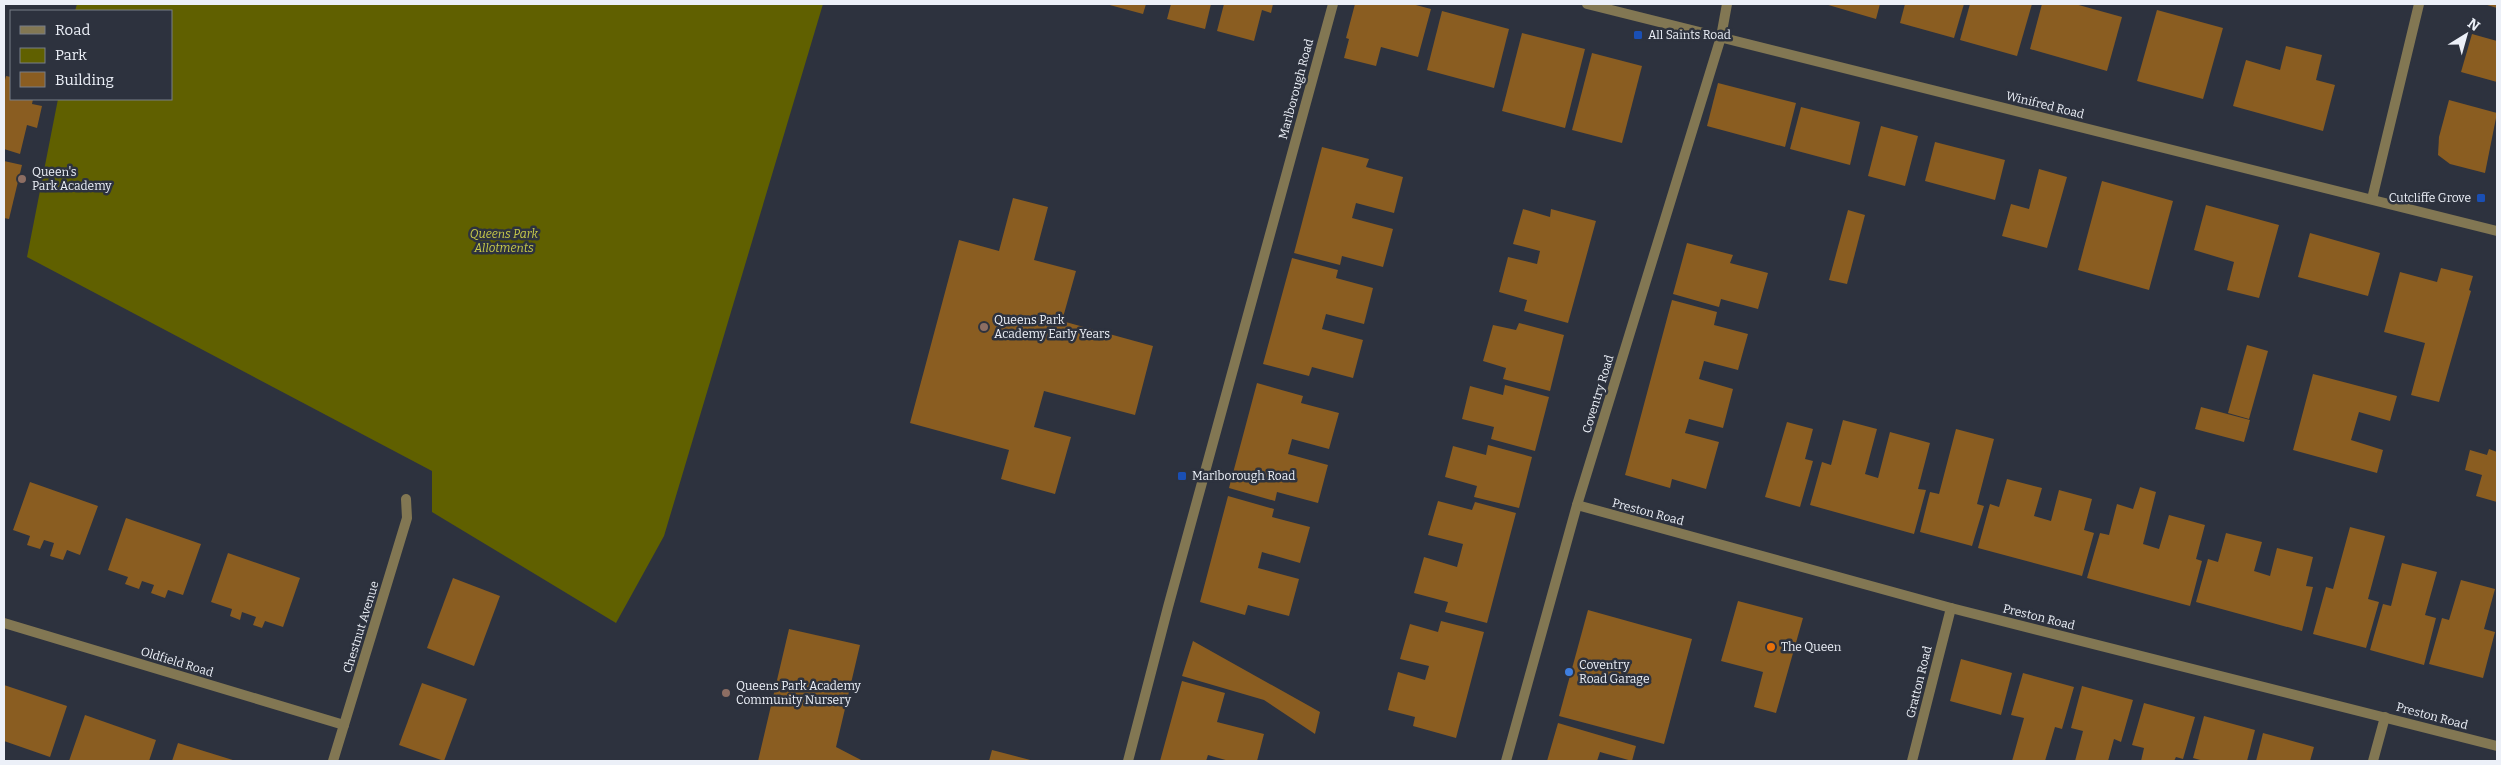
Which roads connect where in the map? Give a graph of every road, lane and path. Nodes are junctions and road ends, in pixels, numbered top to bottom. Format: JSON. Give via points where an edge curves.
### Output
{"nodes":[{"id":1,"x":1333,"y":4,"type":"edge"},
{"id":2,"x":1587,"y":4,"type":"edge"},
{"id":3,"x":1727,"y":4,"type":"edge"},
{"id":4,"x":2418,"y":4,"type":"edge"},
{"id":5,"x":1721,"y":37,"type":"junction"},
{"id":6,"x":2372,"y":199,"type":"junction"},
{"id":7,"x":2497,"y":231,"type":"edge"},
{"id":8,"x":406,"y":499,"type":"dead end"},
{"id":9,"x":1577,"y":506,"type":"junction"},
{"id":10,"x":1951,"y":608,"type":"junction"},
{"id":11,"x":4,"y":623,"type":"edge"},
{"id":12,"x":2385,"y":716,"type":"junction"},
{"id":13,"x":344,"y":725,"type":"junction"},
{"id":14,"x":2497,"y":746,"type":"edge"},
{"id":15,"x":334,"y":761,"type":"edge"},
{"id":16,"x":1128,"y":761,"type":"edge"},
{"id":17,"x":1506,"y":761,"type":"edge"},
{"id":18,"x":1912,"y":761,"type":"edge"},
{"id":19,"x":2373,"y":761,"type":"edge"}],
"edges":[{"from":1,"to":16,"type":"street","name":"Marlborough Road"},
{"from":2,"to":5,"type":"street","name":"Winifred Road"},
{"from":3,"to":5,"type":"street"},
{"from":4,"to":6,"type":"street"},
{"from":5,"to":6,"type":"street","name":"Winifred Road"},
{"from":5,"to":9,"type":"street","name":"Coventry Road"},
{"from":6,"to":7,"type":"street","name":"Winifred Road"},
{"from":8,"to":13,"type":"street","name":"Chestnut Avenue","via":[[407,518]]},
{"from":9,"to":10,"type":"street","name":"Preston Road"},
{"from":9,"to":17,"type":"street","name":"Coventry Road"},
{"from":10,"to":12,"type":"street","name":"Preston Road"},
{"from":10,"to":18,"type":"street","name":"Gratton Road"},
{"from":11,"to":13,"type":"street","name":"Oldfield Road"},
{"from":12,"to":14,"type":"street","name":"Preston Road"},
{"from":12,"to":19,"type":"street"},
{"from":13,"to":15,"type":"street","name":"Chestnut Avenue"}]}
